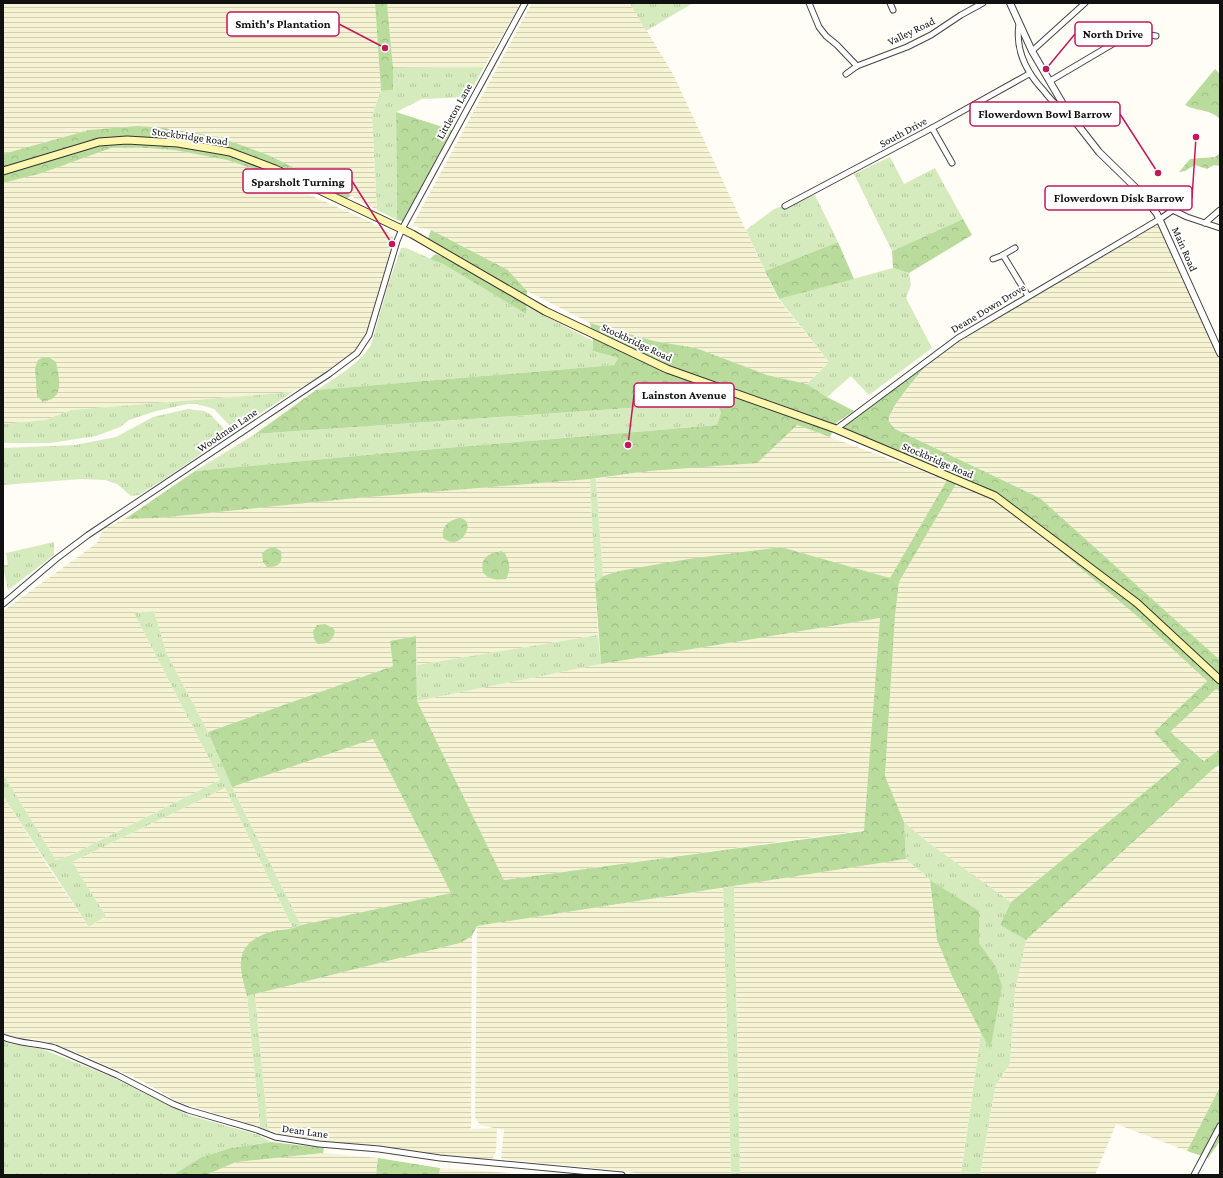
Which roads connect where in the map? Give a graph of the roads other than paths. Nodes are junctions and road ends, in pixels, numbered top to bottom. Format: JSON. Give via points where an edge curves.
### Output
{"nodes":[{"id":1,"x":525,"y":3,"type":"edge"},
{"id":2,"x":809,"y":3,"type":"edge"},
{"id":3,"x":890,"y":3,"type":"edge"},
{"id":4,"x":983,"y":3,"type":"edge"},
{"id":5,"x":1010,"y":3,"type":"edge"},
{"id":6,"x":1085,"y":3,"type":"edge"},
{"id":7,"x":893,"y":10,"type":"dead end"},
{"id":8,"x":1019,"y":24,"type":"junction"},
{"id":9,"x":1156,"y":36,"type":"dead end"},
{"id":10,"x":1032,"y":51,"type":"junction"},
{"id":11,"x":857,"y":66,"type":"junction"},
{"id":12,"x":846,"y":74,"type":"dead end"},
{"id":13,"x":1029,"y":74,"type":"junction"},
{"id":14,"x":1050,"y":81,"type":"junction"},
{"id":15,"x":1067,"y":111,"type":"junction"},
{"id":16,"x":932,"y":128,"type":"junction"},
{"id":17,"x":952,"y":162,"type":"dead end"},
{"id":18,"x":3,"y":171,"type":"edge"},
{"id":19,"x":1148,"y":201,"type":"junction"},
{"id":20,"x":785,"y":206,"type":"dead end"},
{"id":21,"x":1173,"y":210,"type":"junction"},
{"id":22,"x":1220,"y":210,"type":"edge"},
{"id":23,"x":1160,"y":219,"type":"junction"},
{"id":24,"x":1205,"y":223,"type":"junction"},
{"id":25,"x":1220,"y":228,"type":"edge"},
{"id":26,"x":402,"y":229,"type":"junction"},
{"id":27,"x":1015,"y":248,"type":"dead end"},
{"id":28,"x":1003,"y":255,"type":"junction"},
{"id":29,"x":993,"y":259,"type":"dead end"},
{"id":30,"x":1028,"y":296,"type":"junction"},
{"id":31,"x":1220,"y":353,"type":"edge"},
{"id":32,"x":836,"y":429,"type":"junction"},
{"id":33,"x":3,"y":604,"type":"edge"},
{"id":34,"x":1220,"y":680,"type":"edge"},
{"id":35,"x":3,"y":1037,"type":"edge"},
{"id":36,"x":1220,"y":1126,"type":"edge"},
{"id":37,"x":622,"y":1175,"type":"edge"},
{"id":38,"x":1194,"y":1175,"type":"edge"}],
"edges":[{"from":1,"to":26,"type":"street","name":"Littleton Lane"},
{"from":2,"to":11,"type":"street","via":[[819,27]]},
{"from":3,"to":7,"type":"street"},
{"from":4,"to":11,"type":"street","name":"Valley Road","via":[[931,35]]},
{"from":5,"to":8,"type":"street","name":"Main Road"},
{"from":6,"to":10,"type":"street"},
{"from":8,"to":10,"type":"street","name":"Main Road"},
{"from":8,"to":13,"type":"street","name":"Main Road","via":[[1019,45]]},
{"from":9,"to":14,"type":"street","via":[[1132,32]]},
{"from":10,"to":14,"type":"street","name":"Main Road"},
{"from":11,"to":12,"type":"street","name":"Valley Road"},
{"from":13,"to":15,"type":"street","name":"Main Road","via":[[1050,99]]},
{"from":13,"to":16,"type":"street","name":"South Drive"},
{"from":14,"to":15,"type":"street","name":"Main Road"},
{"from":15,"to":19,"type":"street","name":"Main Road","via":[[1108,162]]},
{"from":16,"to":17,"type":"street"},
{"from":16,"to":20,"type":"street","name":"South Drive"},
{"from":18,"to":26,"type":"main road","name":"Stockbridge Road","via":[[100,142],[127,140],[198,146],[230,152],[275,169]]},
{"from":19,"to":21,"type":"street","via":[[1152,200]]},
{"from":19,"to":23,"type":"street","name":"Main Road"},
{"from":21,"to":23,"type":"street","name":"Deane Down Drove"},
{"from":21,"to":24,"type":"street"},
{"from":22,"to":24,"type":"street"},
{"from":23,"to":30,"type":"street","name":"Deane Down Drove"},
{"from":23,"to":31,"type":"street","name":"Main Road"},
{"from":24,"to":25,"type":"street"},
{"from":26,"to":32,"type":"main road","name":"Stockbridge Road","via":[[545,311],[667,369]]},
{"from":26,"to":33,"type":"street","name":"Woodman Lane","via":[[369,334],[352,358],[88,535]]},
{"from":27,"to":28,"type":"street"},
{"from":28,"to":29,"type":"street"},
{"from":28,"to":30,"type":"street"},
{"from":30,"to":32,"type":"street","name":"Deane Down Drove","via":[[958,338]]},
{"from":32,"to":34,"type":"main road","name":"Stockbridge Road","via":[[995,496],[1137,603]]},
{"from":35,"to":37,"type":"street","name":"Dean Lane","via":[[55,1048],[117,1075],[173,1104],[275,1137],[440,1158]]},
{"from":36,"to":38,"type":"street"}]}
